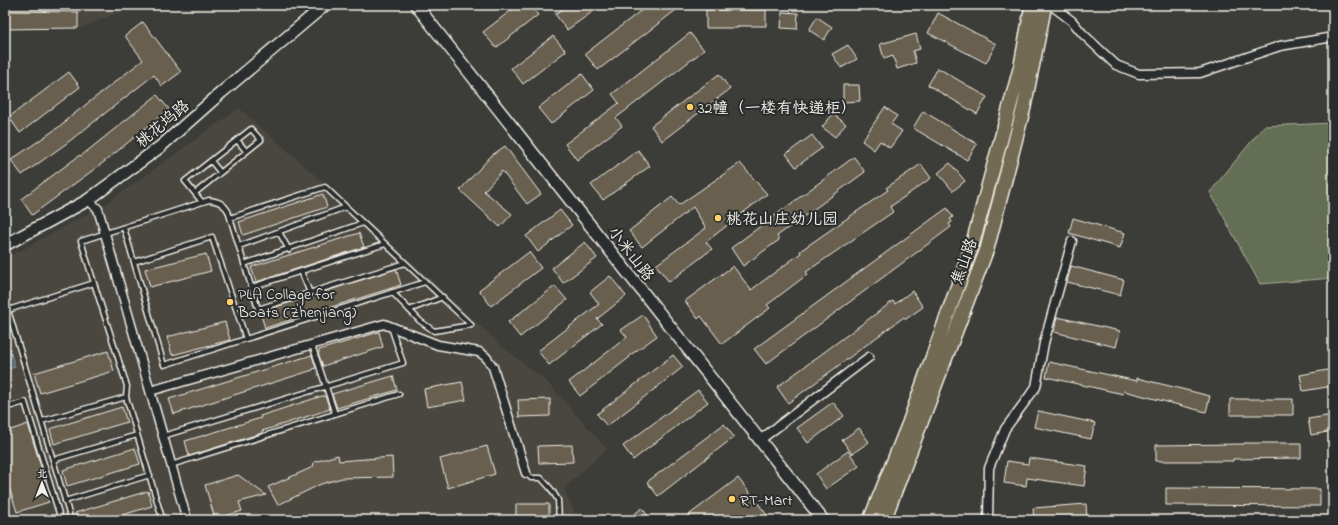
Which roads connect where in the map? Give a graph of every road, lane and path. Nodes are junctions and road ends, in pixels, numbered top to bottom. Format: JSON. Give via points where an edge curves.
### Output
{"nodes":[{"id":1,"x":325,"y":5,"type":"edge"},
{"id":2,"x":416,"y":5,"type":"edge"},
{"id":3,"x":1032,"y":5,"type":"edge"},
{"id":4,"x":1045,"y":5,"type":"edge"},
{"id":5,"x":1050,"y":5,"type":"edge"},
{"id":6,"x":1333,"y":37,"type":"edge"},
{"id":7,"x":237,"y":140,"type":"junction"},
{"id":8,"x":246,"y":152,"type":"junction"},
{"id":9,"x":211,"y":161,"type":"junction"},
{"id":10,"x":220,"y":172,"type":"junction"},
{"id":11,"x":195,"y":193,"type":"junction"},
{"id":12,"x":88,"y":200,"type":"junction"},
{"id":13,"x":202,"y":202,"type":"junction"},
{"id":14,"x":346,"y":207,"type":"junction"},
{"id":15,"x":230,"y":218,"type":"junction"},
{"id":16,"x":363,"y":223,"type":"junction"},
{"id":17,"x":124,"y":228,"type":"junction"},
{"id":18,"x":279,"y":232,"type":"junction"},
{"id":19,"x":105,"y":234,"type":"junction"},
{"id":20,"x":1072,"y":241,"type":"dead end"},
{"id":21,"x":385,"y":244,"type":"junction"},
{"id":22,"x":5,"y":245,"type":"edge"},
{"id":23,"x":238,"y":246,"type":"junction"},
{"id":24,"x":289,"y":250,"type":"junction"},
{"id":25,"x":134,"y":262,"type":"junction"},
{"id":26,"x":406,"y":263,"type":"junction"},
{"id":27,"x":244,"y":264,"type":"junction"},
{"id":28,"x":301,"y":271,"type":"junction"},
{"id":29,"x":425,"y":282,"type":"junction"},
{"id":30,"x":94,"y":283,"type":"junction"},
{"id":31,"x":252,"y":287,"type":"junction"},
{"id":32,"x":392,"y":292,"type":"junction"},
{"id":33,"x":310,"y":293,"type":"junction"},
{"id":34,"x":443,"y":297,"type":"junction"},
{"id":35,"x":409,"y":310,"type":"junction"},
{"id":36,"x":391,"y":326,"type":"junction"},
{"id":37,"x":246,"y":339,"type":"junction"},
{"id":38,"x":312,"y":344,"type":"junction"},
{"id":39,"x":869,"y":357,"type":"dead end"},
{"id":40,"x":326,"y":386,"type":"junction"},
{"id":41,"x":150,"y":391,"type":"junction"},
{"id":42,"x":398,"y":394,"type":"dead end"},
{"id":43,"x":126,"y":397,"type":"junction"},
{"id":44,"x":5,"y":408,"type":"edge"},
{"id":45,"x":335,"y":414,"type":"junction"},
{"id":46,"x":42,"y":421,"type":"junction"},
{"id":47,"x":137,"y":435,"type":"junction"},
{"id":48,"x":163,"y":436,"type":"junction"},
{"id":49,"x":760,"y":440,"type":"junction"},
{"id":50,"x":53,"y":460,"type":"junction"},
{"id":51,"x":171,"y":465,"type":"junction"},
{"id":52,"x":526,"y":472,"type":"joint"},
{"id":53,"x":150,"y":476,"type":"junction"},
{"id":54,"x":65,"y":501,"type":"junction"},
{"id":55,"x":61,"y":520,"type":"edge"},
{"id":56,"x":71,"y":520,"type":"edge"},
{"id":57,"x":156,"y":520,"type":"edge"},
{"id":58,"x":187,"y":520,"type":"edge"},
{"id":59,"x":559,"y":520,"type":"edge"},
{"id":60,"x":823,"y":520,"type":"edge"},
{"id":61,"x":870,"y":520,"type":"edge"},
{"id":62,"x":884,"y":520,"type":"edge"},
{"id":63,"x":988,"y":520,"type":"edge"}],
"edges":[{"from":1,"to":12,"type":"street","name":"桃花坞路","via":[[160,147]]},
{"from":2,"to":49,"type":"street","name":"小米山路"},
{"from":3,"to":61,"type":"main road","name":"焦山路","via":[[1021,65],[972,246],[909,423]]},
{"from":4,"to":62,"type":"main road","name":"焦山路","via":[[1024,107],[987,249]]},
{"from":5,"to":6,"type":"street","via":[[1072,21],[1116,65],[1139,74],[1200,73],[1280,46]]},
{"from":7,"to":8,"type":"lane"},
{"from":7,"to":8,"type":"lane","via":[[251,128],[261,140]]},
{"from":7,"to":9,"type":"lane"},
{"from":8,"to":10,"type":"lane"},
{"from":9,"to":10,"type":"lane"},
{"from":9,"to":11,"type":"lane","via":[[185,181]]},
{"from":10,"to":11,"type":"lane"},
{"from":11,"to":13,"type":"lane"},
{"from":12,"to":19,"type":"street","via":[[98,209]]},
{"from":12,"to":22,"type":"street","name":"桃花坞路"},
{"from":13,"to":15,"type":"lane","via":[[209,200],[221,203]]},
{"from":13,"to":17,"type":"lane"},
{"from":14,"to":15,"type":"lane","via":[[325,187]]},
{"from":14,"to":16,"type":"lane"},
{"from":14,"to":18,"type":"lane"},
{"from":15,"to":23,"type":"lane"},
{"from":16,"to":21,"type":"lane"},
{"from":16,"to":24,"type":"lane"},
{"from":17,"to":19,"type":"lane"},
{"from":17,"to":25,"type":"lane"},
{"from":18,"to":23,"type":"lane"},
{"from":18,"to":24,"type":"lane"},
{"from":19,"to":30,"type":"lane","via":[[81,241]]},
{"from":19,"to":41,"type":"street"},
{"from":20,"to":63,"type":"street","via":[[1044,343],[1036,387],[1005,429],[988,468]]},
{"from":21,"to":26,"type":"lane"},
{"from":21,"to":28,"type":"lane"},
{"from":23,"to":27,"type":"lane"},
{"from":24,"to":27,"type":"lane"},
{"from":25,"to":37,"type":"lane","via":[[212,237]]},
{"from":25,"to":37,"type":"lane","via":[[164,365]]},
{"from":26,"to":29,"type":"lane"},
{"from":26,"to":33,"type":"lane"},
{"from":27,"to":31,"type":"lane"},
{"from":28,"to":31,"type":"lane"},
{"from":28,"to":33,"type":"lane"},
{"from":29,"to":32,"type":"lane"},
{"from":29,"to":34,"type":"lane"},
{"from":30,"to":43,"type":"lane","via":[[127,386]]},
{"from":30,"to":46,"type":"lane","via":[[8,310]]},
{"from":31,"to":33,"type":"lane","via":[[258,309]]},
{"from":32,"to":35,"type":"lane"},
{"from":32,"to":37,"type":"lane"},
{"from":34,"to":35,"type":"lane"},
{"from":34,"to":35,"type":"lane","via":[[471,325],[434,331]]},
{"from":36,"to":38,"type":"street","via":[[384,324]]},
{"from":36,"to":40,"type":"lane","via":[[403,362]]},
{"from":36,"to":52,"type":"street","via":[[438,345],[479,352],[486,357],[493,367]]},
{"from":38,"to":40,"type":"lane"},
{"from":38,"to":41,"type":"street"},
{"from":39,"to":49,"type":"street"},
{"from":40,"to":45,"type":"lane"},
{"from":40,"to":48,"type":"lane"},
{"from":41,"to":48,"type":"street"},
{"from":42,"to":45,"type":"lane"},
{"from":43,"to":46,"type":"lane"},
{"from":43,"to":47,"type":"lane"},
{"from":44,"to":55,"type":"lane","via":[[25,402]]},
{"from":45,"to":51,"type":"lane"},
{"from":46,"to":50,"type":"lane"},
{"from":47,"to":50,"type":"lane"},
{"from":47,"to":53,"type":"lane"},
{"from":48,"to":51,"type":"street"},
{"from":49,"to":60,"type":"street","name":"小米山路"},
{"from":50,"to":54,"type":"lane"},
{"from":51,"to":58,"type":"street"},
{"from":52,"to":59,"type":"lane","via":[[531,478],[541,478],[551,489],[558,500]]},
{"from":53,"to":54,"type":"lane"},
{"from":53,"to":57,"type":"lane","via":[[162,518]]},
{"from":54,"to":56,"type":"lane"}]}
